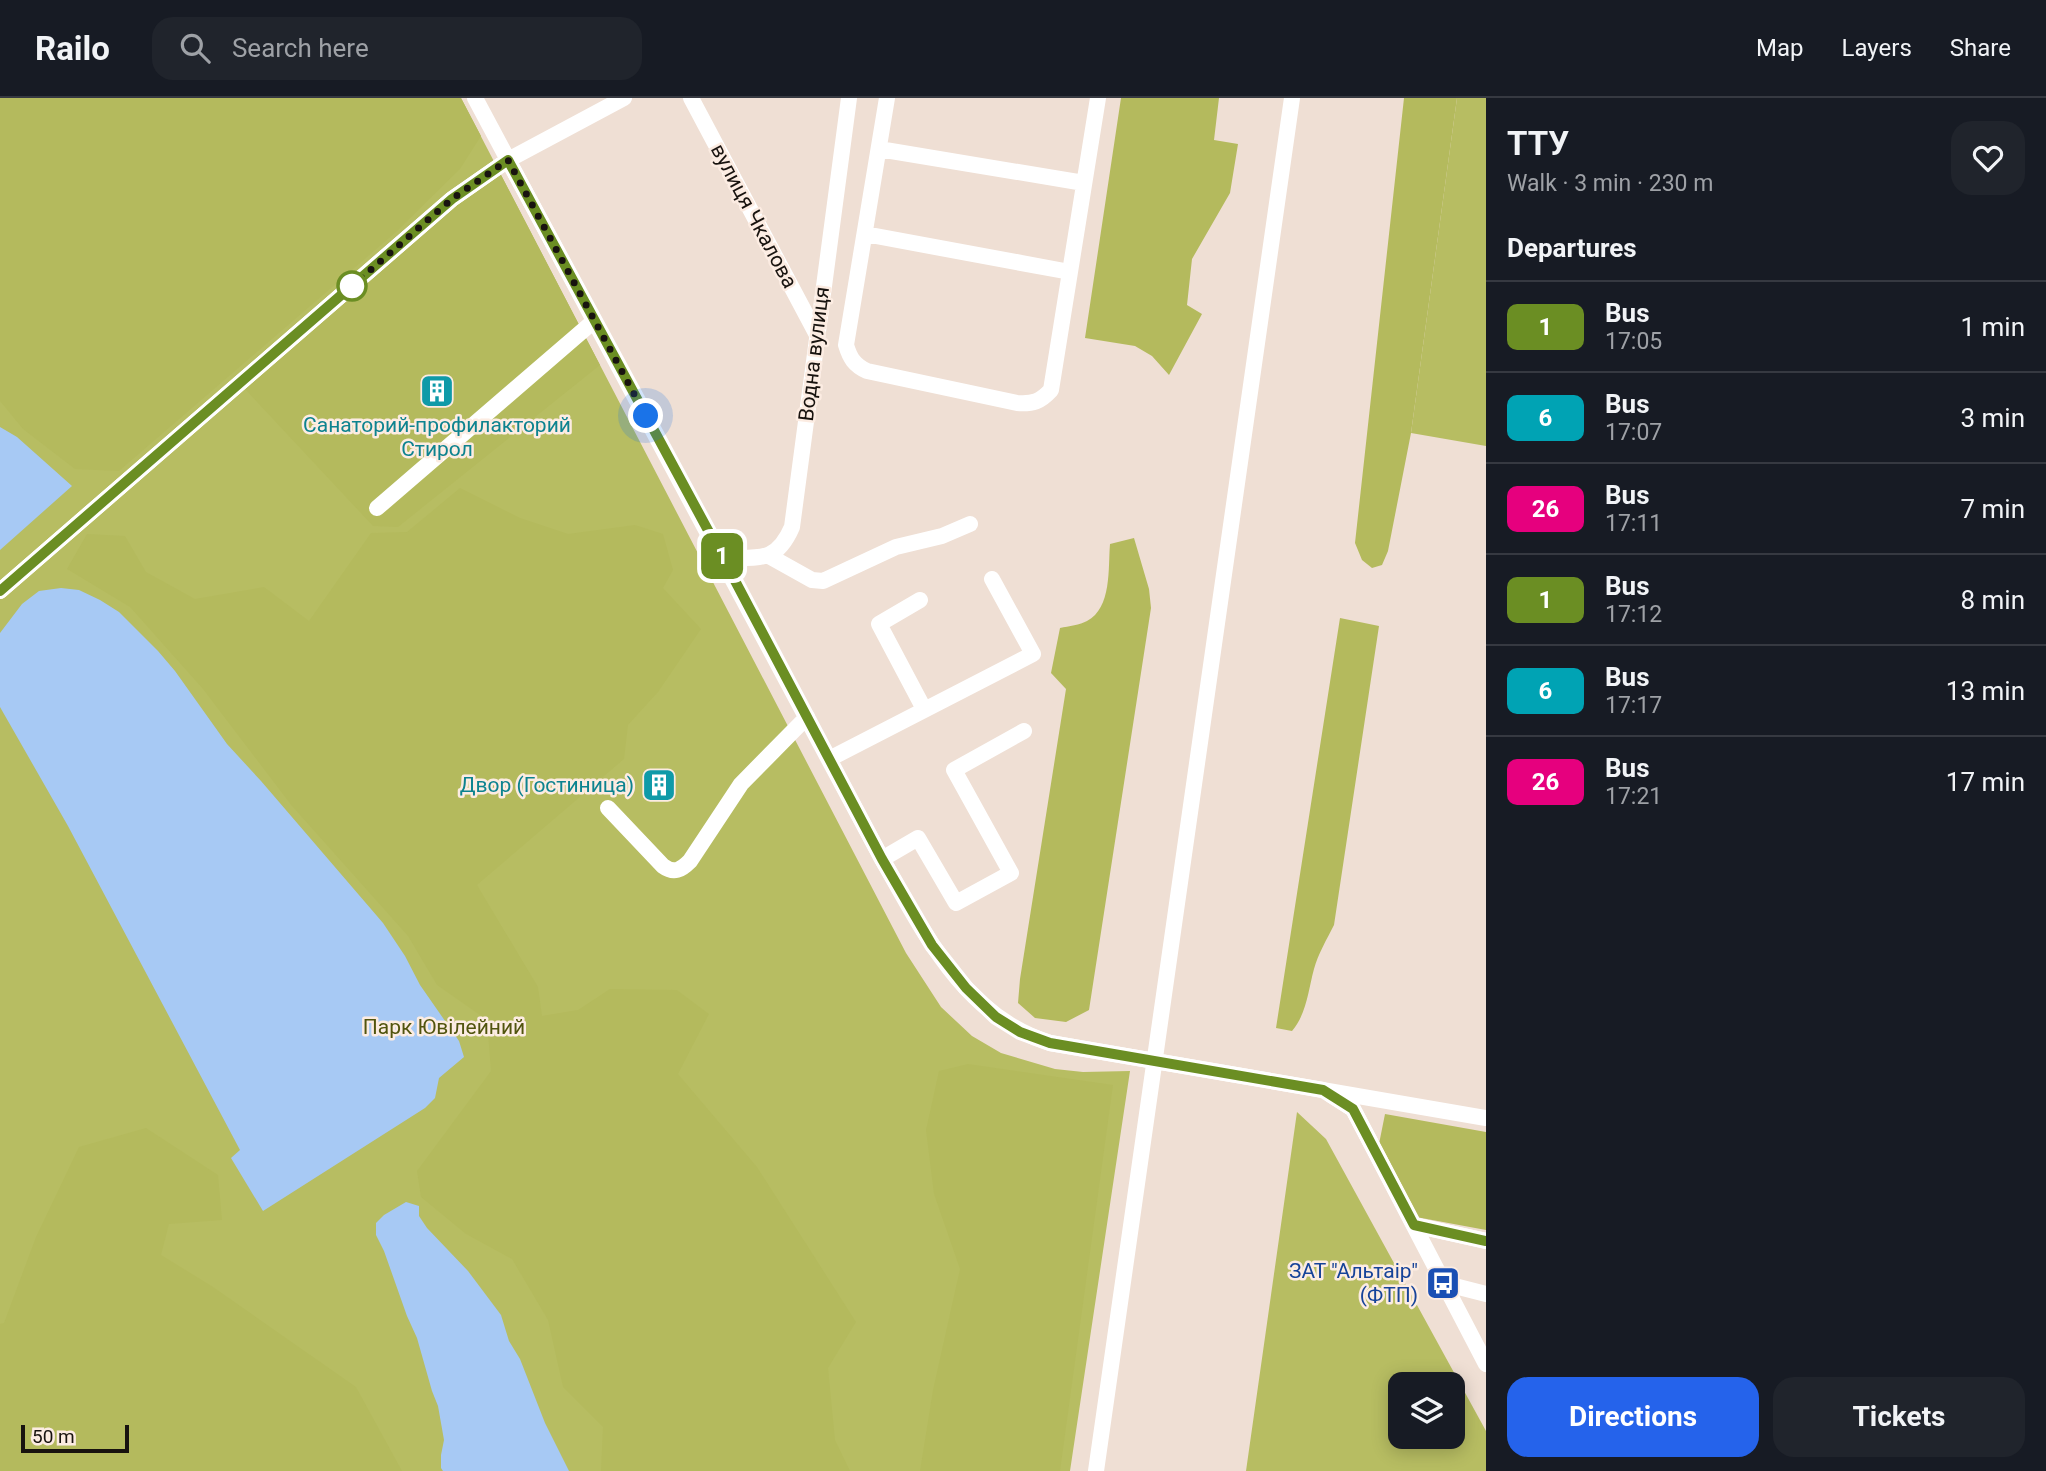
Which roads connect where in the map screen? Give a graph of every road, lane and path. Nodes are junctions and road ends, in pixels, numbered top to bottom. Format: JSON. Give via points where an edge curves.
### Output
{"nodes":[{"id":1,"x":475,"y":98,"type":"edge"},
{"id":2,"x":624,"y":98,"type":"edge"},
{"id":3,"x":691,"y":98,"type":"edge"},
{"id":4,"x":849,"y":98,"type":"edge"},
{"id":5,"x":887,"y":98,"type":"edge"},
{"id":6,"x":1098,"y":98,"type":"edge"},
{"id":7,"x":1292,"y":98,"type":"edge"},
{"id":8,"x":879,"y":149,"type":"junction"},
{"id":9,"x":508,"y":160,"type":"junction"},
{"id":10,"x":1084,"y":183,"type":"junction"},
{"id":11,"x":865,"y":234,"type":"junction"},
{"id":12,"x":1070,"y":272,"type":"junction"},
{"id":13,"x":594,"y":321,"type":"junction"},
{"id":14,"x":817,"y":335,"type":"junction"},
{"id":15,"x":377,"y":508,"type":"dead end"},
{"id":16,"x":970,"y":524,"type":"dead end"},
{"id":17,"x":769,"y":556,"type":"junction"},
{"id":18,"x":723,"y":558,"type":"junction"},
{"id":19,"x":992,"y":579,"type":"dead end"},
{"id":20,"x":0,"y":591,"type":"edge"},
{"id":21,"x":920,"y":600,"type":"dead end"},
{"id":22,"x":924,"y":709,"type":"junction"},
{"id":23,"x":807,"y":717,"type":"junction"},
{"id":24,"x":1024,"y":731,"type":"dead end"},
{"id":25,"x":829,"y":759,"type":"junction"},
{"id":26,"x":608,"y":808,"type":"dead end"},
{"id":27,"x":882,"y":859,"type":"junction"},
{"id":28,"x":1154,"y":1061,"type":"junction"},
{"id":29,"x":1323,"y":1090,"type":"junction"},
{"id":30,"x":1486,"y":1118,"type":"edge"},
{"id":31,"x":1414,"y":1225,"type":"junction"},
{"id":32,"x":1486,"y":1241,"type":"edge"},
{"id":33,"x":1443,"y":1283,"type":"junction"},
{"id":34,"x":1486,"y":1294,"type":"edge"},
{"id":35,"x":1486,"y":1364,"type":"edge"},
{"id":36,"x":1096,"y":1471,"type":"edge"}],
"edges":[{"from":1,"to":9,"type":"street"},
{"from":2,"to":9,"type":"street"},
{"from":3,"to":14,"type":"street","name":"вулиця Чкалова"},
{"from":4,"to":14,"type":"street","name":"Водна вулиця"},
{"from":5,"to":8,"type":"street"},
{"from":6,"to":10,"type":"street"},
{"from":7,"to":28,"type":"street"},
{"from":8,"to":10,"type":"street"},
{"from":8,"to":11,"type":"street"},
{"from":9,"to":13,"type":"street"},
{"from":9,"to":20,"type":"street","via":[[452,199]]},
{"from":10,"to":12,"type":"street"},
{"from":11,"to":12,"type":"street"},
{"from":11,"to":12,"type":"street","via":[[846,345],[857,366],[1017,403],[1031,404],[1051,390]]},
{"from":13,"to":15,"type":"street"},
{"from":13,"to":18,"type":"street"},
{"from":14,"to":17,"type":"street","name":"Водна вулиця","via":[[792,527]]},
{"from":16,"to":17,"type":"street","via":[[896,547],[823,582]]},
{"from":17,"to":18,"type":"street"},
{"from":18,"to":23,"type":"street"},
{"from":19,"to":22,"type":"street","via":[[1033,654]]},
{"from":21,"to":22,"type":"street","via":[[879,624]]},
{"from":22,"to":25,"type":"street"},
{"from":23,"to":25,"type":"street"},
{"from":23,"to":26,"type":"street","via":[[741,784],[683,868],[675,871],[663,866]]},
{"from":24,"to":27,"type":"street","via":[[954,770],[1011,873],[956,903],[918,838]]},
{"from":25,"to":27,"type":"street"},
{"from":27,"to":28,"type":"street","via":[[943,960],[996,1017],[1050,1043]]},
{"from":28,"to":29,"type":"street"},
{"from":28,"to":36,"type":"street"},
{"from":29,"to":30,"type":"street"},
{"from":29,"to":31,"type":"street","via":[[1353,1109]]},
{"from":31,"to":32,"type":"street"},
{"from":31,"to":33,"type":"street"},
{"from":33,"to":34,"type":"street"},
{"from":33,"to":35,"type":"street"}]}
